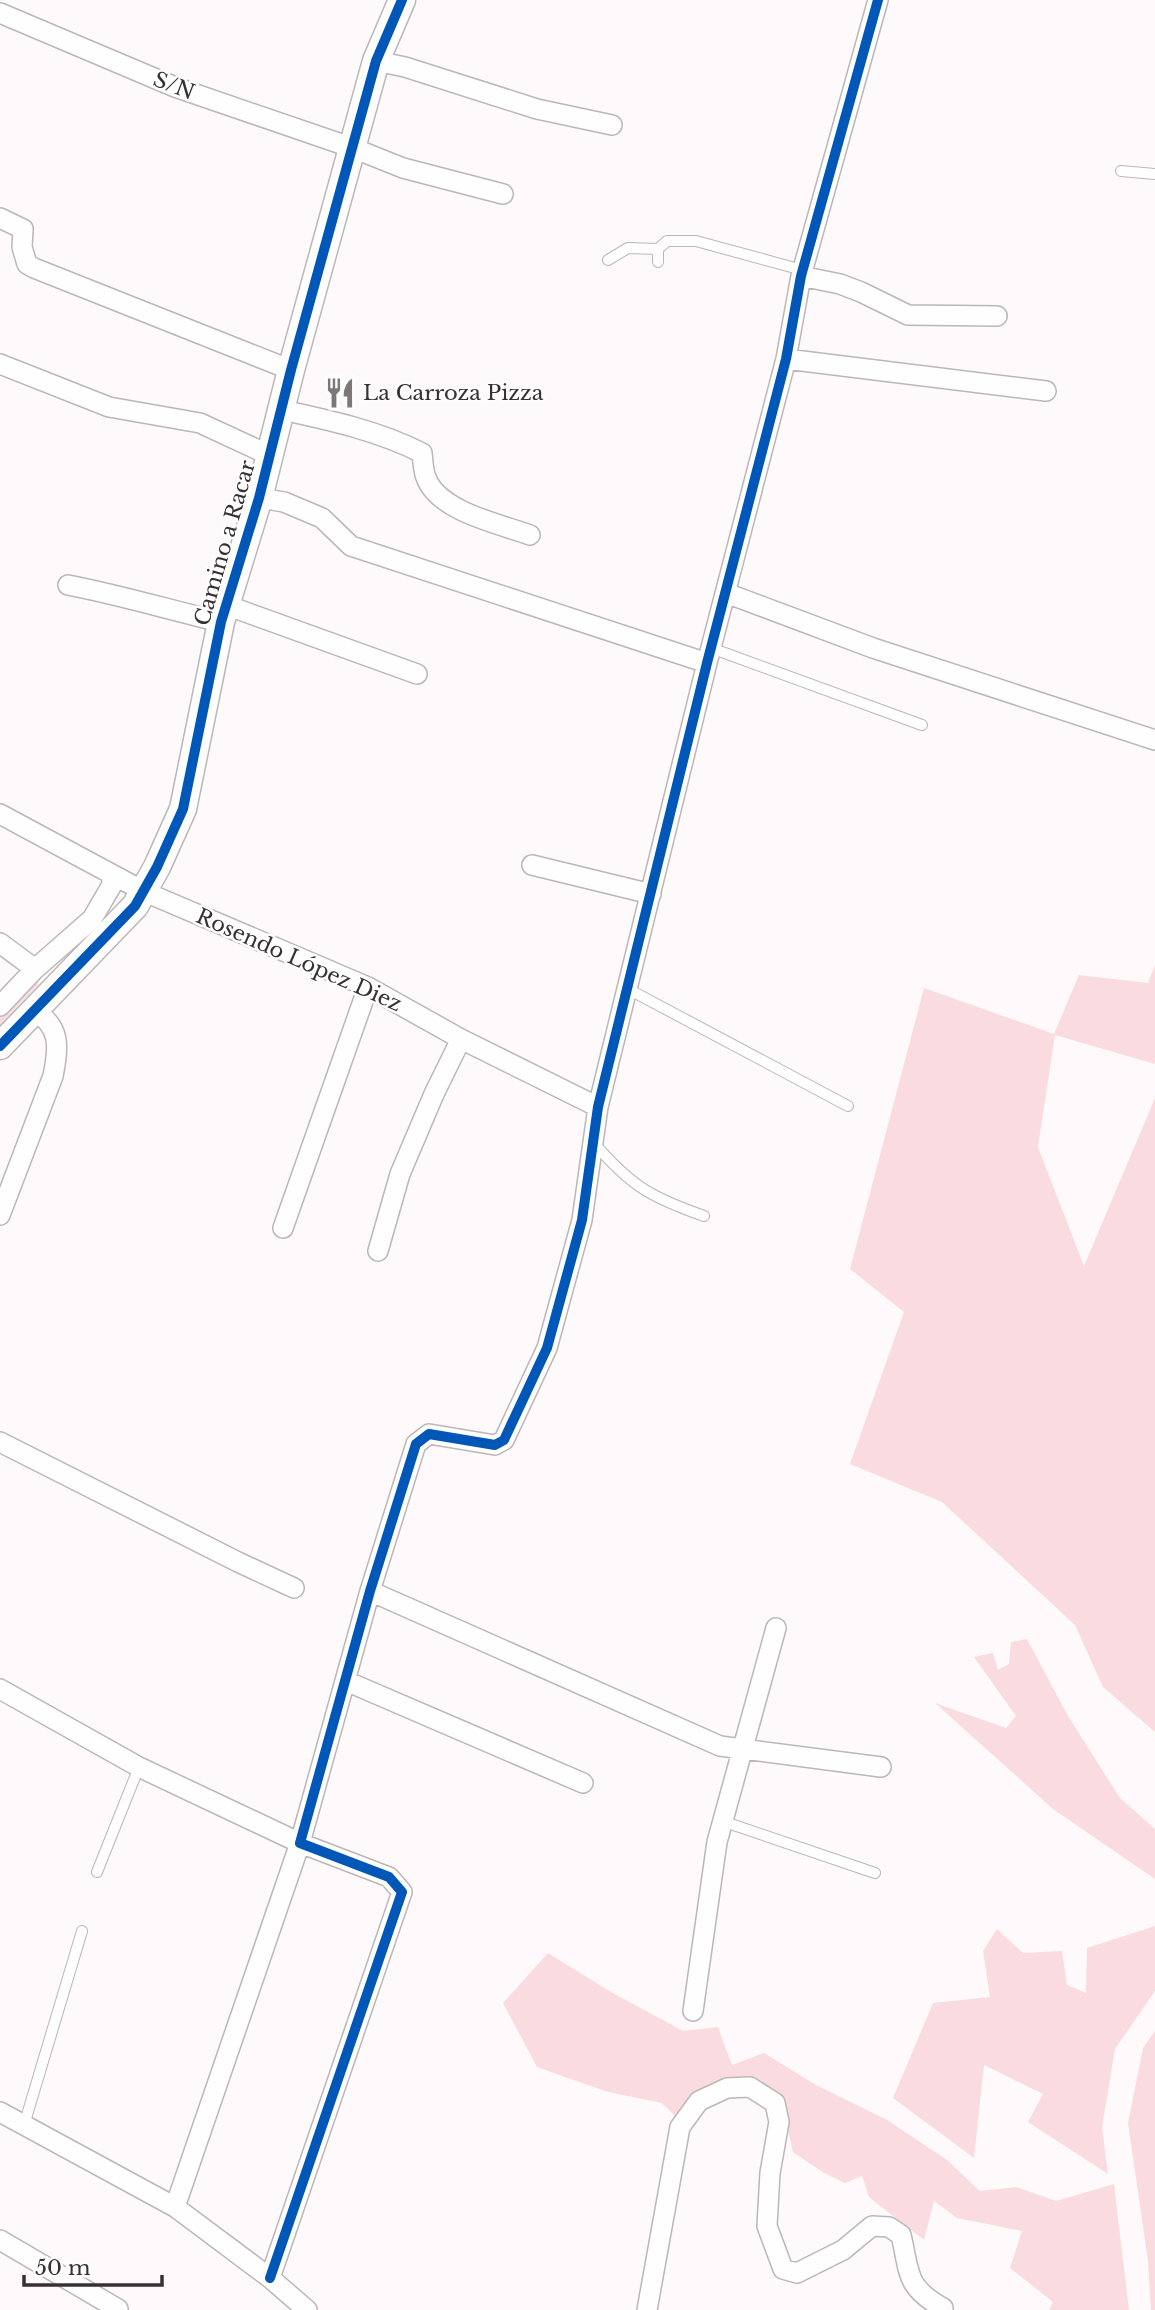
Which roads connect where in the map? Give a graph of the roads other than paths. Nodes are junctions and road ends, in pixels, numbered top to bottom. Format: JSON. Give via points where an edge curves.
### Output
{"nodes":[{"id":1,"x":402,"y":0,"type":"edge"},
{"id":2,"x":878,"y":0,"type":"edge"},
{"id":3,"x":0,"y":13,"type":"edge"},
{"id":4,"x":376,"y":61,"type":"junction"},
{"id":5,"x":612,"y":125,"type":"dead end"},
{"id":6,"x":353,"y":148,"type":"junction"},
{"id":7,"x":1121,"y":171,"type":"dead end"},
{"id":8,"x":1155,"y":174,"type":"edge"},
{"id":9,"x":503,"y":194,"type":"dead end"},
{"id":10,"x":0,"y":218,"type":"edge"},
{"id":11,"x":658,"y":249,"type":"junction"},
{"id":12,"x":608,"y":260,"type":"dead end"},
{"id":13,"x":658,"y":262,"type":"dead end"},
{"id":14,"x":802,"y":275,"type":"junction"},
{"id":15,"x":998,"y":316,"type":"dead end"},
{"id":16,"x":786,"y":359,"type":"junction"},
{"id":17,"x":0,"y":364,"type":"edge"},
{"id":18,"x":291,"y":370,"type":"junction"},
{"id":19,"x":1046,"y":391,"type":"dead end"},
{"id":20,"x":282,"y":410,"type":"junction"},
{"id":21,"x":269,"y":455,"type":"junction"},
{"id":22,"x":259,"y":498,"type":"junction"},
{"id":23,"x":530,"y":535,"type":"dead end"},
{"id":24,"x":68,"y":585,"type":"dead end"},
{"id":25,"x":726,"y":593,"type":"junction"},
{"id":26,"x":224,"y":613,"type":"junction"},
{"id":27,"x":709,"y":655,"type":"junction"},
{"id":28,"x":417,"y":674,"type":"dead end"},
{"id":29,"x":922,"y":725,"type":"dead end"},
{"id":30,"x":1155,"y":740,"type":"edge"},
{"id":31,"x":0,"y":814,"type":"edge"},
{"id":32,"x":532,"y":865,"type":"dead end"},
{"id":33,"x":110,"y":874,"type":"junction"},
{"id":34,"x":651,"y":894,"type":"junction"},
{"id":35,"x":140,"y":899,"type":"junction"},
{"id":36,"x":4,"y":945,"type":"edge"},
{"id":37,"x":32,"y":972,"type":"junction"},
{"id":38,"x":368,"y":987,"type":"junction"},
{"id":39,"x":628,"y":989,"type":"junction"},
{"id":40,"x":0,"y":1006,"type":"edge"},
{"id":41,"x":33,"y":1010,"type":"junction"},
{"id":42,"x":461,"y":1039,"type":"junction"},
{"id":43,"x":0,"y":1046,"type":"edge"},
{"id":44,"x":848,"y":1106,"type":"dead end"},
{"id":45,"x":598,"y":1107,"type":"junction"},
{"id":46,"x":593,"y":1142,"type":"junction"},
{"id":47,"x":0,"y":1215,"type":"edge"},
{"id":48,"x":704,"y":1216,"type":"dead end"},
{"id":49,"x":283,"y":1228,"type":"dead end"},
{"id":50,"x":379,"y":1251,"type":"dead end"},
{"id":51,"x":0,"y":1442,"type":"edge"},
{"id":52,"x":293,"y":1588,"type":"dead end"},
{"id":53,"x":370,"y":1591,"type":"junction"},
{"id":54,"x":776,"y":1628,"type":"dead end"},
{"id":55,"x":345,"y":1681,"type":"junction"},
{"id":56,"x":0,"y":1689,"type":"edge"},
{"id":57,"x":741,"y":1749,"type":"junction"},
{"id":58,"x":139,"y":1767,"type":"junction"},
{"id":59,"x":881,"y":1767,"type":"dead end"},
{"id":60,"x":583,"y":1783,"type":"dead end"},
{"id":61,"x":722,"y":1821,"type":"junction"},
{"id":62,"x":300,"y":1843,"type":"junction"},
{"id":63,"x":97,"y":1872,"type":"dead end"},
{"id":64,"x":875,"y":1873,"type":"dead end"},
{"id":65,"x":82,"y":1931,"type":"dead end"},
{"id":66,"x":693,"y":2011,"type":"dead end"},
{"id":67,"x":0,"y":2112,"type":"edge"},
{"id":68,"x":24,"y":2125,"type":"junction"},
{"id":69,"x":175,"y":2207,"type":"junction"},
{"id":70,"x":0,"y":2240,"type":"edge"},
{"id":71,"x":270,"y":2278,"type":"junction"},
{"id":72,"x":943,"y":2308,"type":"edge"},
{"id":73,"x":118,"y":2309,"type":"edge"},
{"id":74,"x":307,"y":2310,"type":"edge"},
{"id":75,"x":647,"y":2310,"type":"edge"}],
"edges":[{"from":1,"to":4,"type":"street","name":"Camino a Racar"},
{"from":2,"to":14,"type":"street"},
{"from":3,"to":6,"type":"street","name":"S/N","via":[[175,88]]},
{"from":4,"to":5,"type":"street","via":[[537,109]]},
{"from":4,"to":6,"type":"street","name":"Camino a Racar"},
{"from":6,"to":9,"type":"street","name":"S/N","via":[[403,168]]},
{"from":6,"to":18,"type":"street","name":"Camino a Racar"},
{"from":7,"to":8,"type":"lane"},
{"from":10,"to":18,"type":"street","via":[[23,229],[22,247],[27,264],[34,268]]},
{"from":11,"to":12,"type":"lane","via":[[628,248]]},
{"from":11,"to":13,"type":"lane"},
{"from":11,"to":14,"type":"lane","via":[[667,241],[696,241],[794,268]]},
{"from":14,"to":15,"type":"street","via":[[850,288],[908,315]]},
{"from":14,"to":16,"type":"street"},
{"from":16,"to":19,"type":"street"},
{"from":16,"to":25,"type":"street"},
{"from":17,"to":21,"type":"street","via":[[108,407],[200,423]]},
{"from":18,"to":20,"type":"street","name":"Camino a Racar"},
{"from":20,"to":21,"type":"street","name":"Camino a Racar"},
{"from":20,"to":23,"type":"street","via":[[401,442],[422,453],[427,480],[440,497],[457,509]]},
{"from":21,"to":22,"type":"street","name":"Camino a Racar"},
{"from":22,"to":26,"type":"street","name":"Camino a Racar"},
{"from":22,"to":27,"type":"street","via":[[284,502],[322,518],[351,546]]},
{"from":24,"to":26,"type":"street","via":[[163,608]]},
{"from":25,"to":27,"type":"street"},
{"from":25,"to":30,"type":"street","via":[[873,648]]},
{"from":26,"to":28,"type":"street"},
{"from":26,"to":35,"type":"street","name":"Camino a Racar","via":[[183,808]]},
{"from":27,"to":29,"type":"lane"},
{"from":27,"to":34,"type":"street"},
{"from":31,"to":33,"type":"street","name":"Rosendo López Diez"},
{"from":32,"to":34,"type":"street"},
{"from":33,"to":35,"type":"street","name":"Rosendo López Diez"},
{"from":33,"to":37,"type":"street","via":[[113,883],[92,919]]},
{"from":34,"to":39,"type":"street"},
{"from":35,"to":38,"type":"street","name":"Rosendo López Diez"},
{"from":35,"to":41,"type":"street","name":"Camino a Racar"},
{"from":36,"to":37,"type":"street"},
{"from":37,"to":40,"type":"street"},
{"from":38,"to":42,"type":"street","name":"Rosendo López Diez"},
{"from":38,"to":49,"type":"street"},
{"from":39,"to":44,"type":"lane"},
{"from":39,"to":45,"type":"street"},
{"from":41,"to":43,"type":"street","name":"Camino a Racar"},
{"from":41,"to":47,"type":"street","via":[[54,1027],[57,1058]]},
{"from":42,"to":45,"type":"street","name":"Rosendo López Diez"},
{"from":42,"to":50,"type":"street","via":[[400,1174]]},
{"from":45,"to":46,"type":"street"},
{"from":46,"to":48,"type":"lane","via":[[645,1192]]},
{"from":46,"to":53,"type":"street","via":[[582,1220],[547,1348],[513,1422],[504,1440],[495,1445],[429,1434],[416,1444]]},
{"from":51,"to":52,"type":"street"},
{"from":53,"to":55,"type":"street"},
{"from":53,"to":57,"type":"street","via":[[720,1746]]},
{"from":54,"to":57,"type":"street"},
{"from":55,"to":60,"type":"street"},
{"from":55,"to":62,"type":"street"},
{"from":56,"to":58,"type":"street"},
{"from":57,"to":59,"type":"street"},
{"from":57,"to":61,"type":"street"},
{"from":58,"to":62,"type":"street"},
{"from":58,"to":63,"type":"lane"},
{"from":61,"to":64,"type":"lane"},
{"from":61,"to":66,"type":"street"},
{"from":62,"to":69,"type":"street"},
{"from":62,"to":71,"type":"street","via":[[389,1877],[402,1892]]},
{"from":65,"to":68,"type":"lane"},
{"from":67,"to":68,"type":"street"},
{"from":68,"to":69,"type":"street"},
{"from":69,"to":71,"type":"street"},
{"from":70,"to":73,"type":"street"},
{"from":71,"to":74,"type":"street"},
{"from":72,"to":75,"type":"street","via":[[926,2299],[909,2279],[901,2235],[889,2227],[872,2226],[843,2250],[797,2273],[783,2269],[767,2226],[779,2122],[775,2103],[750,2087],[727,2088],[699,2101],[680,2127]]}]}
